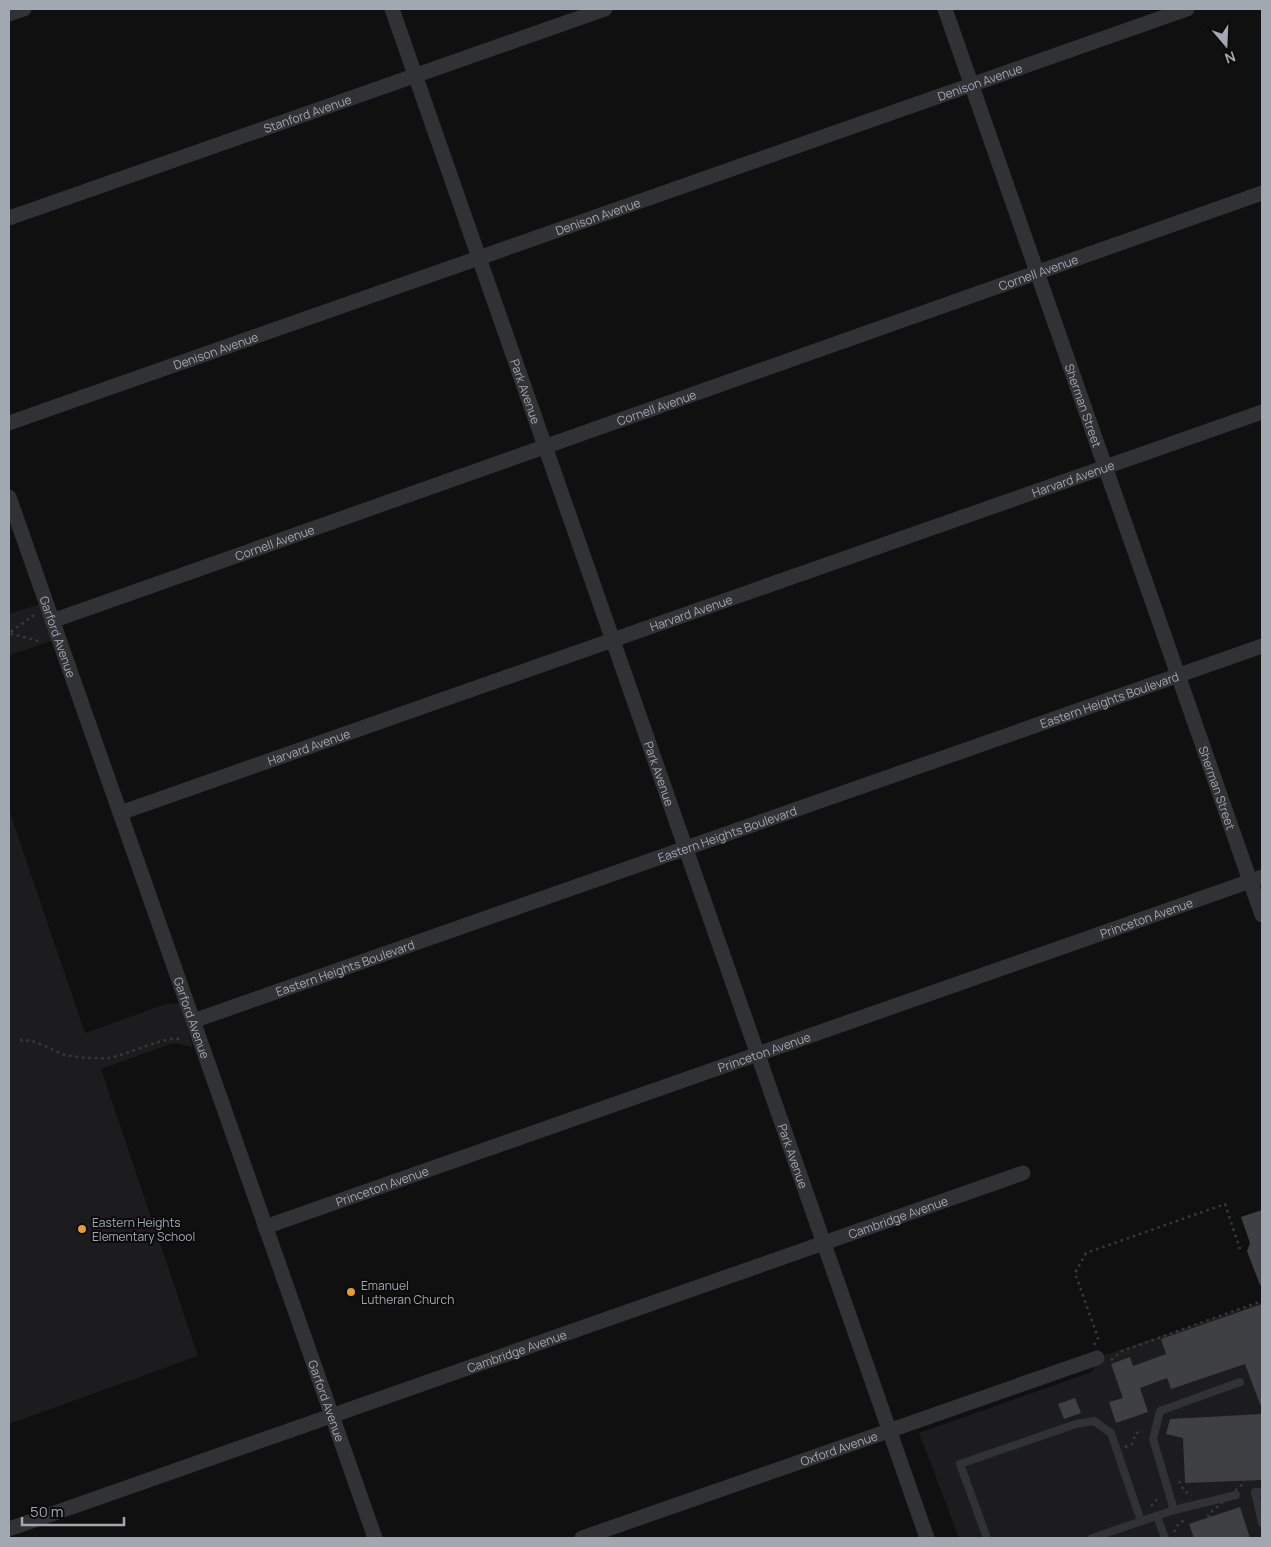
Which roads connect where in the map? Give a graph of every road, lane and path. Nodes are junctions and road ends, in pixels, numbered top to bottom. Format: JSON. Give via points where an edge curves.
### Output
{"nodes":[{"id":1,"x":24,"y":9,"type":"edge"},
{"id":2,"x":392,"y":9,"type":"edge"},
{"id":3,"x":606,"y":9,"type":"edge"},
{"id":4,"x":944,"y":9,"type":"edge"},
{"id":5,"x":1187,"y":9,"type":"edge"},
{"id":6,"x":9,"y":14,"type":"edge"},
{"id":7,"x":415,"y":76,"type":"junction"},
{"id":8,"x":971,"y":84,"type":"junction"},
{"id":9,"x":1262,"y":193,"type":"edge"},
{"id":10,"x":9,"y":218,"type":"edge"},
{"id":11,"x":478,"y":258,"type":"junction"},
{"id":12,"x":1037,"y":273,"type":"junction"},
{"id":13,"x":1262,"y":412,"type":"edge"},
{"id":14,"x":9,"y":423,"type":"edge"},
{"id":15,"x":544,"y":446,"type":"junction"},
{"id":16,"x":1105,"y":467,"type":"junction"},
{"id":17,"x":9,"y":497,"type":"edge"},
{"id":18,"x":34,"y":616,"type":"dead end"},
{"id":19,"x":52,"y":621,"type":"junction"},
{"id":20,"x":9,"y":633,"type":"edge"},
{"id":21,"x":42,"y":640,"type":"dead end"},
{"id":22,"x":612,"y":640,"type":"junction"},
{"id":23,"x":1262,"y":646,"type":"edge"},
{"id":24,"x":1178,"y":675,"type":"junction"},
{"id":25,"x":120,"y":813,"type":"junction"},
{"id":26,"x":686,"y":848,"type":"junction"},
{"id":27,"x":1256,"y":879,"type":"edge"},
{"id":28,"x":1262,"y":914,"type":"edge"},
{"id":29,"x":193,"y":1021,"type":"junction"},
{"id":30,"x":21,"y":1039,"type":"dead end"},
{"id":31,"x":182,"y":1040,"type":"dead end"},
{"id":32,"x":758,"y":1054,"type":"junction"},
{"id":33,"x":1023,"y":1173,"type":"dead end"},
{"id":34,"x":265,"y":1227,"type":"junction"},
{"id":35,"x":824,"y":1243,"type":"junction"},
{"id":36,"x":1240,"y":1249,"type":"dead end"},
{"id":37,"x":1262,"y":1301,"type":"edge"},
{"id":38,"x":1098,"y":1358,"type":"junction"},
{"id":39,"x":1240,"y":1382,"type":"dead end"},
{"id":40,"x":331,"y":1416,"type":"junction"},
{"id":41,"x":889,"y":1431,"type":"junction"},
{"id":42,"x":1142,"y":1431,"type":"dead end"},
{"id":43,"x":1121,"y":1448,"type":"dead end"},
{"id":44,"x":1244,"y":1480,"type":"dead end"},
{"id":45,"x":1159,"y":1490,"type":"dead end"},
{"id":46,"x":1262,"y":1492,"type":"edge"},
{"id":47,"x":1236,"y":1494,"type":"dead end"},
{"id":48,"x":1144,"y":1508,"type":"dead end"},
{"id":49,"x":1174,"y":1510,"type":"junction"},
{"id":50,"x":1207,"y":1512,"type":"dead end"},
{"id":51,"x":1200,"y":1514,"type":"dead end"},
{"id":52,"x":1157,"y":1516,"type":"junction"},
{"id":53,"x":1192,"y":1517,"type":"dead end"},
{"id":54,"x":1209,"y":1517,"type":"dead end"},
{"id":55,"x":1141,"y":1522,"type":"junction"},
{"id":56,"x":1262,"y":1523,"type":"edge"},
{"id":57,"x":9,"y":1529,"type":"edge"},
{"id":58,"x":375,"y":1538,"type":"edge"},
{"id":59,"x":582,"y":1538,"type":"edge"},
{"id":60,"x":927,"y":1538,"type":"edge"},
{"id":61,"x":986,"y":1538,"type":"edge"},
{"id":62,"x":1092,"y":1538,"type":"edge"},
{"id":63,"x":1165,"y":1538,"type":"edge"},
{"id":64,"x":1173,"y":1538,"type":"edge"}],
"edges":[{"from":1,"to":6,"type":"street"},
{"from":2,"to":7,"type":"street","name":"Park Avenue"},
{"from":3,"to":7,"type":"street","name":"Stanford Avenue"},
{"from":4,"to":8,"type":"street","name":"Sherman Street"},
{"from":5,"to":8,"type":"street","name":"Denison Avenue"},
{"from":7,"to":10,"type":"street","name":"Stanford Avenue"},
{"from":7,"to":11,"type":"street","name":"Park Avenue"},
{"from":8,"to":11,"type":"street","name":"Denison Avenue"},
{"from":8,"to":12,"type":"street","name":"Sherman Street"},
{"from":9,"to":12,"type":"street","name":"Cornell Avenue"},
{"from":11,"to":14,"type":"street","name":"Denison Avenue"},
{"from":11,"to":15,"type":"street","name":"Park Avenue"},
{"from":12,"to":15,"type":"street","name":"Cornell Avenue"},
{"from":12,"to":16,"type":"street","name":"Sherman Street"},
{"from":13,"to":16,"type":"street","name":"Harvard Avenue"},
{"from":15,"to":19,"type":"street","name":"Cornell Avenue"},
{"from":15,"to":22,"type":"street","name":"Park Avenue"},
{"from":16,"to":22,"type":"street","name":"Harvard Avenue"},
{"from":16,"to":24,"type":"street","name":"Sherman Street"},
{"from":17,"to":19,"type":"street","name":"Garford Avenue"},
{"from":18,"to":20,"type":"path"},
{"from":19,"to":25,"type":"street","name":"Garford Avenue"},
{"from":20,"to":21,"type":"path"},
{"from":22,"to":25,"type":"street","name":"Harvard Avenue"},
{"from":22,"to":26,"type":"street","name":"Park Avenue"},
{"from":23,"to":24,"type":"street","name":"Eastern Heights Boulevard"},
{"from":24,"to":26,"type":"street","name":"Eastern Heights Boulevard"},
{"from":24,"to":27,"type":"street","name":"Sherman Street"},
{"from":25,"to":29,"type":"street","name":"Garford Avenue"},
{"from":26,"to":29,"type":"street","name":"Eastern Heights Boulevard"},
{"from":26,"to":32,"type":"street","name":"Park Avenue"},
{"from":27,"to":28,"type":"street","name":"Sherman Street"},
{"from":27,"to":32,"type":"street","name":"Princeton Avenue"},
{"from":29,"to":34,"type":"street","name":"Garford Avenue"},
{"from":30,"to":31,"type":"path","via":[[65,1054],[96,1058],[123,1055],[174,1038]]},
{"from":32,"to":34,"type":"street","name":"Princeton Avenue"},
{"from":32,"to":35,"type":"street","name":"Park Avenue"},
{"from":33,"to":35,"type":"street","name":"Cambridge Avenue"},
{"from":34,"to":40,"type":"street","name":"Garford Avenue"},
{"from":35,"to":40,"type":"street","name":"Cambridge Avenue"},
{"from":35,"to":41,"type":"street","name":"Park Avenue"},
{"from":36,"to":38,"type":"path","via":[[1225,1204],[1086,1253],[1075,1273],[1098,1338]]},
{"from":37,"to":38,"type":"path"},
{"from":38,"to":41,"type":"street","name":"Oxford Avenue"},
{"from":39,"to":49,"type":"lane","via":[[1160,1411],[1153,1439]]},
{"from":40,"to":57,"type":"street","name":"Cambridge Avenue"},
{"from":40,"to":58,"type":"street","name":"Garford Avenue"},
{"from":41,"to":59,"type":"street","name":"Oxford Avenue"},
{"from":41,"to":60,"type":"street","name":"Park Avenue"},
{"from":42,"to":43,"type":"path","via":[[1136,1433],[1132,1444]]},
{"from":44,"to":54,"type":"path","bridge":true},
{"from":45,"to":48,"type":"path","via":[[1157,1501]]},
{"from":46,"to":56,"type":"lane","via":[[1255,1492]]},
{"from":47,"to":49,"type":"lane"},
{"from":49,"to":52,"type":"lane"},
{"from":50,"to":51,"type":"path"},
{"from":52,"to":55,"type":"lane"},
{"from":52,"to":63,"type":"lane"},
{"from":53,"to":64,"type":"path","via":[[1179,1523]]},
{"from":55,"to":61,"type":"lane","via":[[1111,1432],[1094,1421],[1076,1424],[960,1464]]},
{"from":55,"to":62,"type":"lane"}]}
